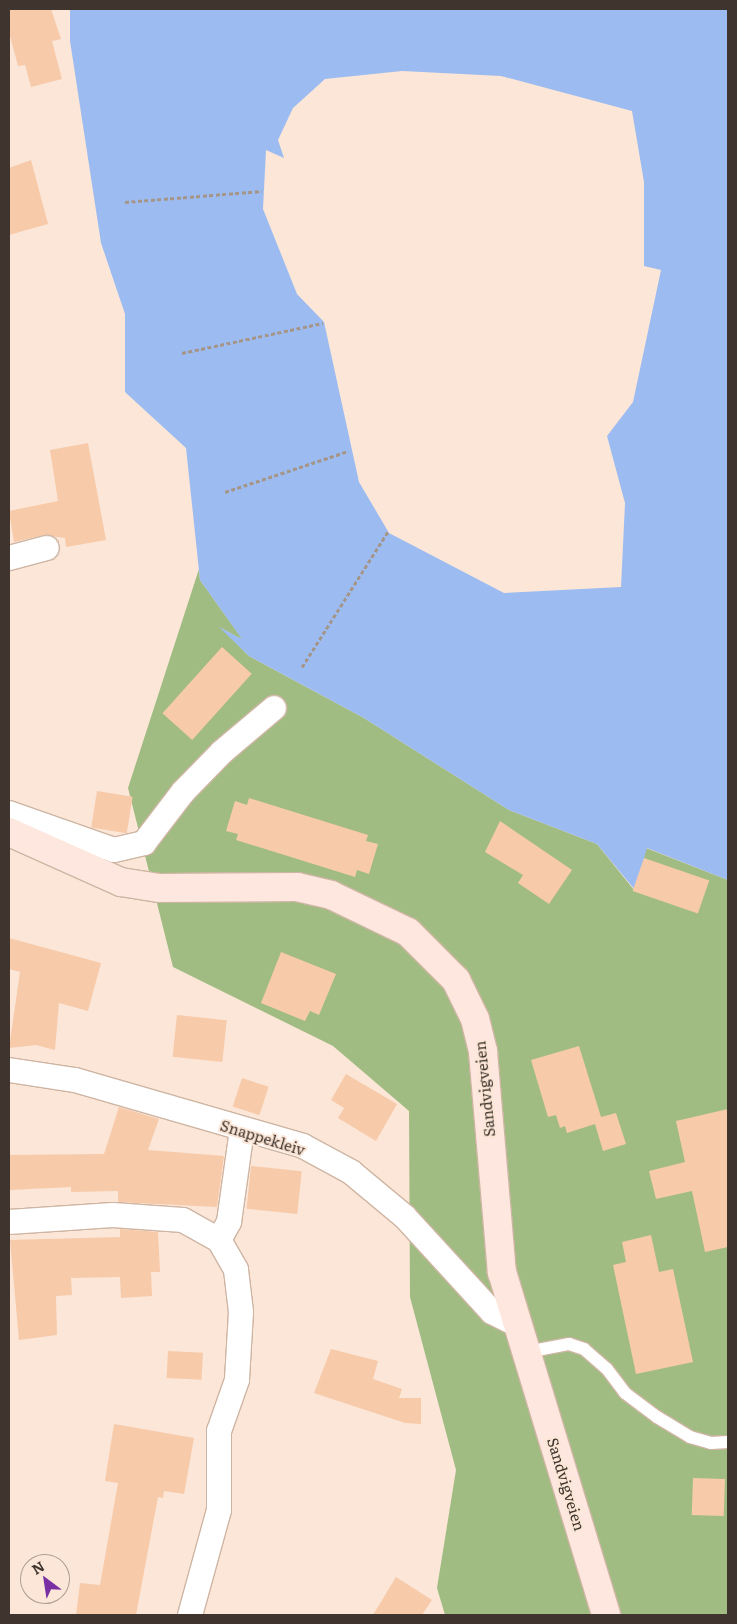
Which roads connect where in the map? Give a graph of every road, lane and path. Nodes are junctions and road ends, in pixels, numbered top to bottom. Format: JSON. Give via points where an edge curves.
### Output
{"nodes":[{"id":1,"x":262,"y":191,"type":"dead end"},
{"id":2,"x":125,"y":202,"type":"dead end"},
{"id":3,"x":323,"y":323,"type":"dead end"},
{"id":4,"x":182,"y":353,"type":"dead end"},
{"id":5,"x":348,"y":451,"type":"dead end"},
{"id":6,"x":225,"y":492,"type":"dead end"},
{"id":7,"x":389,"y":530,"type":"dead end"},
{"id":8,"x":47,"y":548,"type":"dead end"},
{"id":9,"x":9,"y":558,"type":"edge"},
{"id":10,"x":302,"y":667,"type":"dead end"},
{"id":11,"x":274,"y":708,"type":"dead end"},
{"id":12,"x":9,"y":813,"type":"edge"},
{"id":13,"x":9,"y":832,"type":"edge"},
{"id":14,"x":9,"y":1070,"type":"edge"},
{"id":15,"x":242,"y":1130,"type":"junction"},
{"id":16,"x":9,"y":1222,"type":"edge"},
{"id":17,"x":219,"y":1240,"type":"junction"},
{"id":18,"x":518,"y":1325,"type":"junction"},
{"id":19,"x":527,"y":1352,"type":"junction"},
{"id":20,"x":728,"y":1442,"type":"edge"},
{"id":21,"x":190,"y":1615,"type":"edge"},
{"id":22,"x":606,"y":1615,"type":"edge"}],
"edges":[{"from":1,"to":2,"type":"path"},
{"from":3,"to":4,"type":"path"},
{"from":5,"to":6,"type":"path"},
{"from":7,"to":10,"type":"path"},
{"from":8,"to":9,"type":"street"},
{"from":11,"to":12,"type":"street","via":[[222,752],[183,792],[144,843],[114,850]]},
{"from":13,"to":18,"type":"main road","name":"Sandvigveien","via":[[121,882],[160,888],[297,887],[331,895],[408,932],[429,950],[466,996],[483,1052],[502,1272]]},
{"from":14,"to":15,"type":"street","name":"Snappekleiv","via":[[75,1080]]},
{"from":15,"to":17,"type":"street","via":[[229,1222]]},
{"from":15,"to":18,"type":"street","name":"Snappekleiv","via":[[303,1146],[351,1172],[406,1217],[492,1312]]},
{"from":16,"to":17,"type":"street","via":[[113,1215],[183,1220]]},
{"from":17,"to":21,"type":"street","via":[[236,1270],[241,1312],[238,1380],[219,1430],[219,1510]]},
{"from":18,"to":19,"type":"main road","name":"Sandvigveien"},
{"from":19,"to":20,"type":"lane","via":[[569,1344],[584,1349],[607,1369],[626,1394],[657,1417],[690,1437],[711,1443]]},
{"from":19,"to":22,"type":"main road","name":"Sandvigveien"}]}
